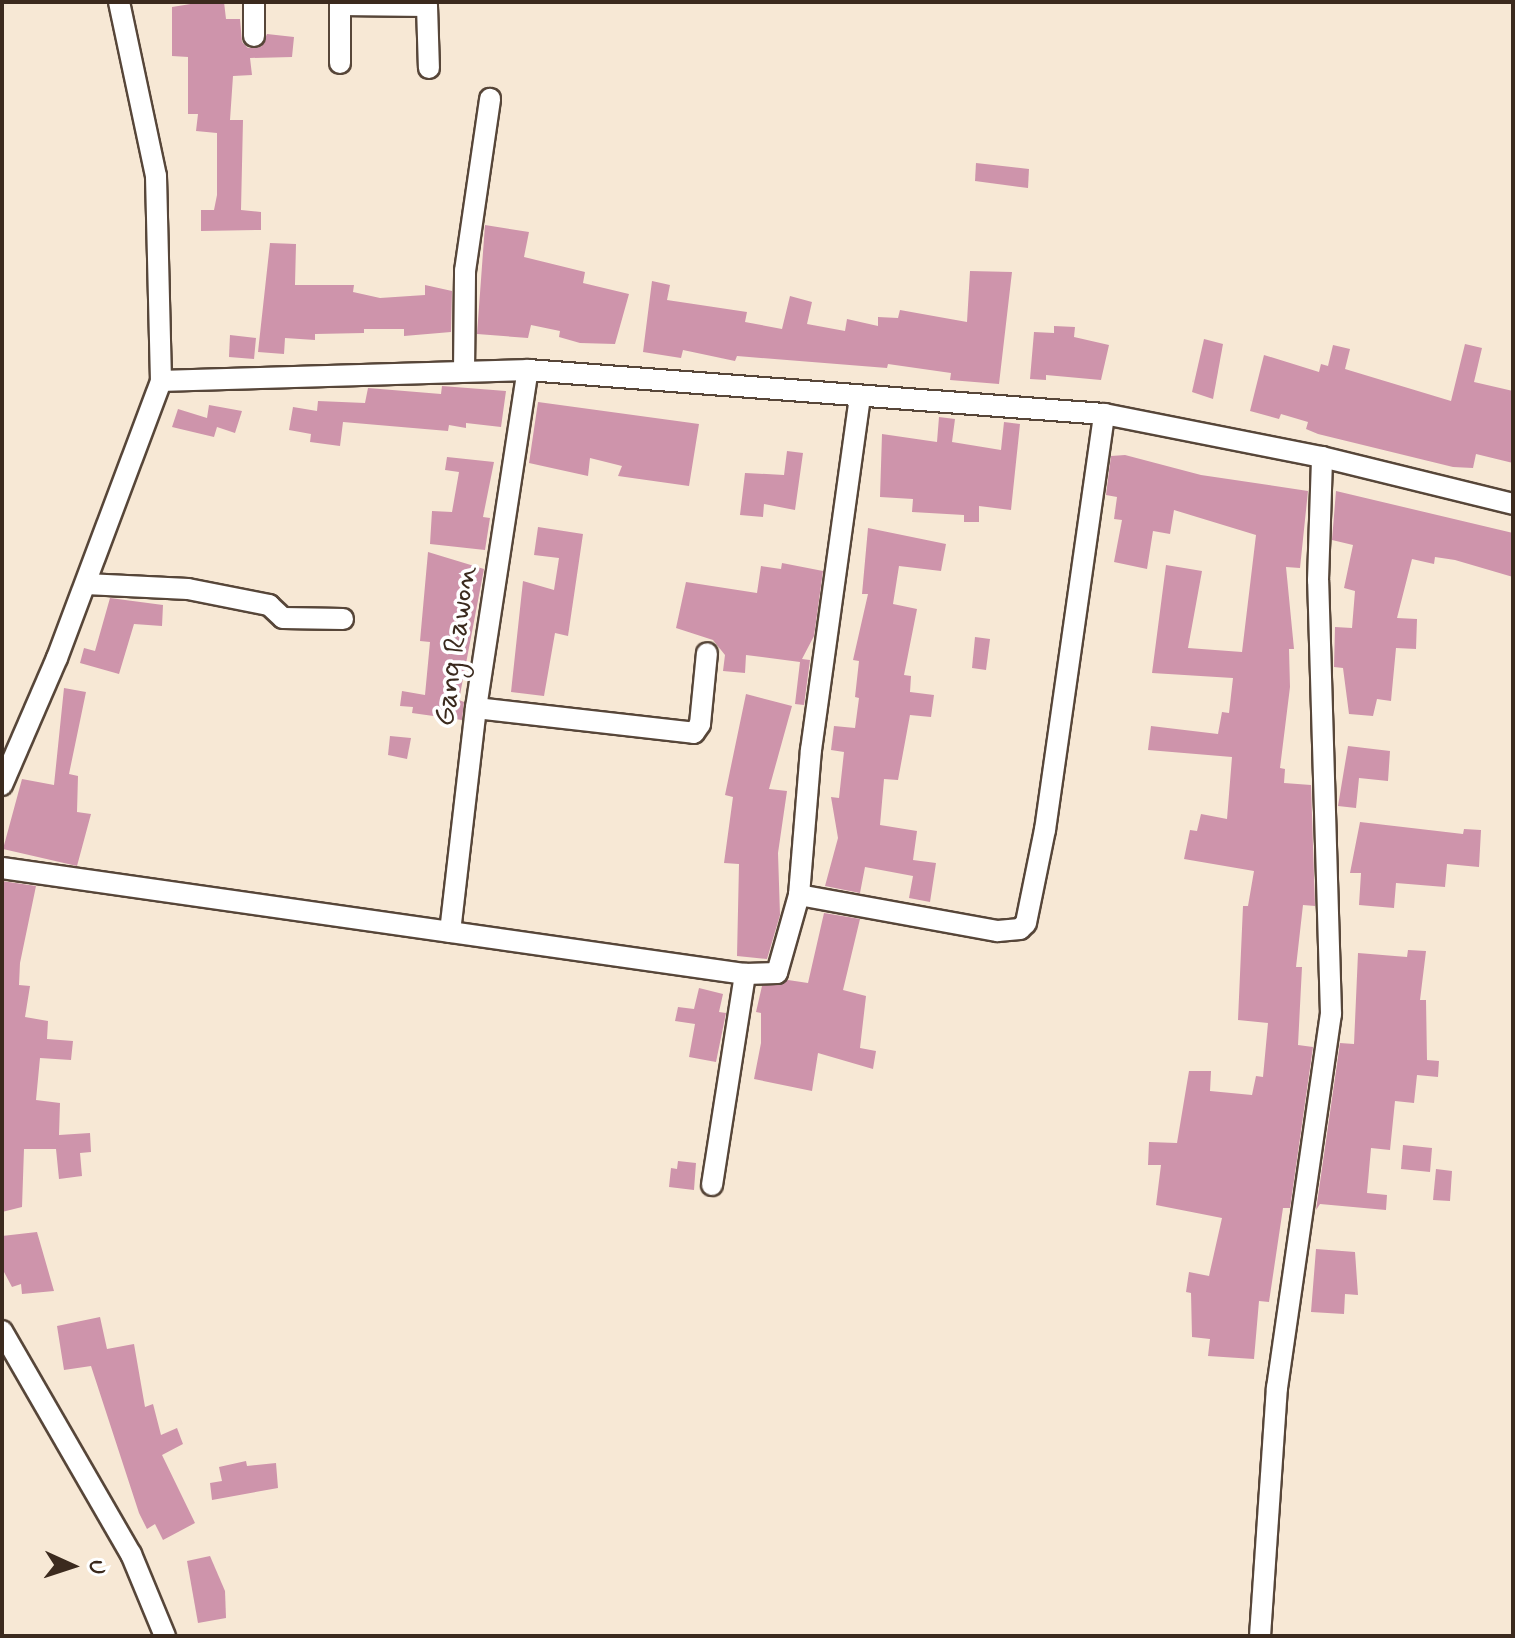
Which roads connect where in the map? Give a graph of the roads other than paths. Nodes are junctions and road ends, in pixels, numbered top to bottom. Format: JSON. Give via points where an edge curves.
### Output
{"nodes":[{"id":1,"x":119,"y":2,"type":"edge"},
{"id":2,"x":254,"y":2,"type":"edge"},
{"id":3,"x":340,"y":4,"type":"edge"},
{"id":4,"x":254,"y":36,"type":"dead end"},
{"id":5,"x":340,"y":63,"type":"dead end"},
{"id":6,"x":429,"y":68,"type":"dead end"},
{"id":7,"x":490,"y":99,"type":"dead end"},
{"id":8,"x":528,"y":370,"type":"junction"},
{"id":9,"x":464,"y":371,"type":"junction"},
{"id":10,"x":161,"y":381,"type":"junction"},
{"id":11,"x":860,"y":398,"type":"junction"},
{"id":12,"x":1104,"y":414,"type":"junction"},
{"id":13,"x":1322,"y":457,"type":"junction"},
{"id":14,"x":1513,"y":504,"type":"edge"},
{"id":15,"x":86,"y":584,"type":"junction"},
{"id":16,"x":343,"y":619,"type":"dead end"},
{"id":17,"x":707,"y":653,"type":"dead end"},
{"id":18,"x":476,"y":708,"type":"junction"},
{"id":19,"x":2,"y":785,"type":"edge"},
{"id":20,"x":2,"y":868,"type":"edge"},
{"id":21,"x":799,"y":895,"type":"junction"},
{"id":22,"x":450,"y":932,"type":"junction"},
{"id":23,"x":745,"y":974,"type":"junction"},
{"id":24,"x":712,"y":1185,"type":"dead end"},
{"id":25,"x":2,"y":1331,"type":"edge"},
{"id":26,"x":165,"y":1636,"type":"edge"},
{"id":27,"x":1260,"y":1636,"type":"edge"}],
"edges":[{"from":1,"to":10,"type":"street","via":[[156,176]]},
{"from":2,"to":4,"type":"street"},
{"from":3,"to":5,"type":"street"},
{"from":3,"to":6,"type":"street","via":[[427,6]]},
{"from":7,"to":9,"type":"street","via":[[465,271]]},
{"from":8,"to":9,"type":"street"},
{"from":8,"to":11,"type":"street"},
{"from":8,"to":18,"type":"street","name":"Gang Rawon"},
{"from":9,"to":10,"type":"street"},
{"from":10,"to":15,"type":"street"},
{"from":11,"to":12,"type":"street"},
{"from":11,"to":21,"type":"street","via":[[811,750]]},
{"from":12,"to":13,"type":"street"},
{"from":12,"to":21,"type":"street","via":[[1045,830],[1026,923],[1020,929],[998,931]]},
{"from":13,"to":14,"type":"street"},
{"from":13,"to":27,"type":"street","via":[[1318,580],[1331,1014],[1277,1388]]},
{"from":15,"to":16,"type":"street","via":[[188,589],[269,605],[283,618]]},
{"from":15,"to":19,"type":"street"},
{"from":17,"to":18,"type":"street","via":[[700,724],[694,733]]},
{"from":18,"to":22,"type":"street","name":"Gang Rawon"},
{"from":20,"to":22,"type":"street"},
{"from":21,"to":23,"type":"street","via":[[777,973]]},
{"from":22,"to":23,"type":"street"},
{"from":23,"to":24,"type":"street"},
{"from":25,"to":26,"type":"street","via":[[131,1554]]}]}
